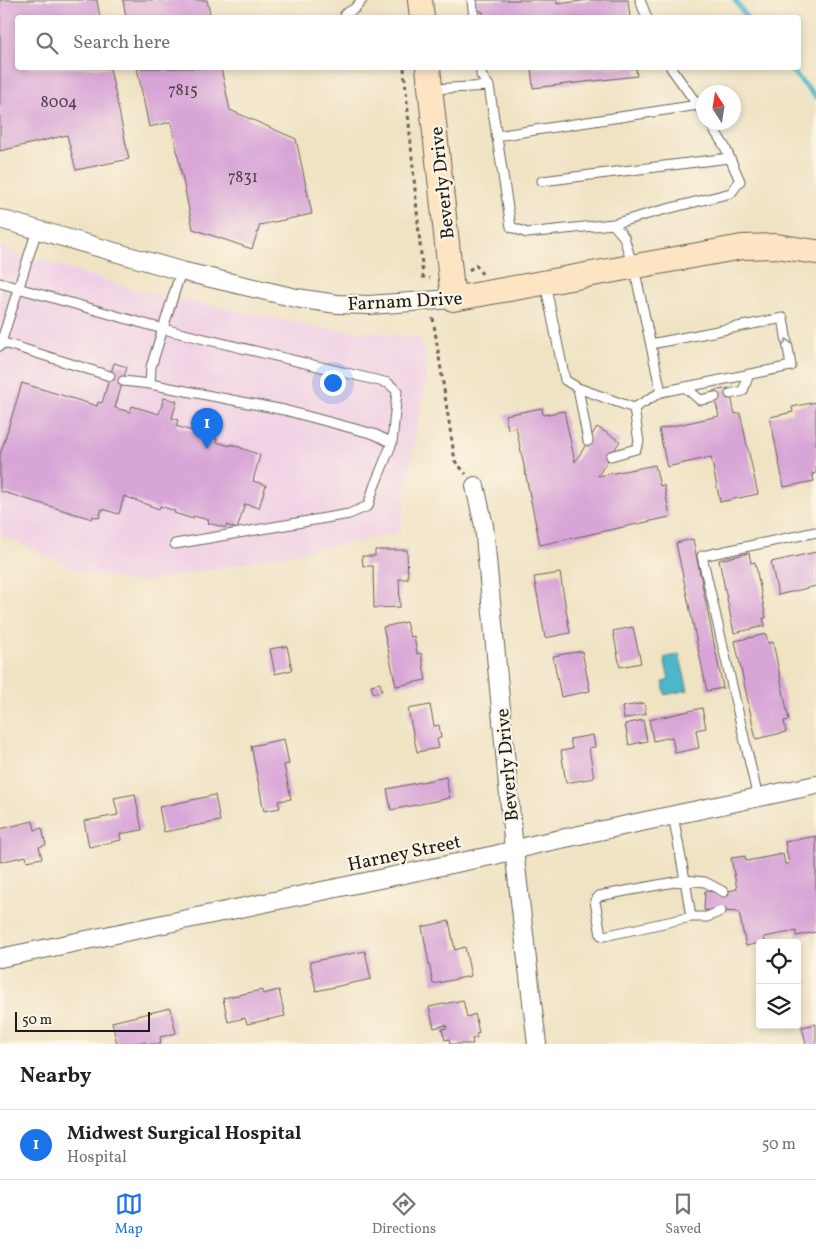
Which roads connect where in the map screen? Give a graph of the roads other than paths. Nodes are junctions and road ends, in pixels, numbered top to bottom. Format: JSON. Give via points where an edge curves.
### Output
{"nodes":[{"id":1,"x":362,"y":0,"type":"edge"},
{"id":2,"x":420,"y":0,"type":"edge"},
{"id":3,"x":472,"y":0,"type":"edge"},
{"id":4,"x":640,"y":0,"type":"edge"},
{"id":5,"x":345,"y":14,"type":"dead end"},
{"id":6,"x":422,"y":15,"type":"edge"},
{"id":7,"x":474,"y":15,"type":"edge"},
{"id":8,"x":646,"y":15,"type":"edge"},
{"id":9,"x":480,"y":70,"type":"edge"},
{"id":10,"x":672,"y":70,"type":"edge"},
{"id":11,"x":429,"y":78,"type":"edge"},
{"id":12,"x":489,"y":86,"type":"junction"},
{"id":13,"x":696,"y":102,"type":"edge"},
{"id":14,"x":696,"y":105,"type":"edge"},
{"id":15,"x":713,"y":130,"type":"edge"},
{"id":16,"x":496,"y":136,"type":"junction"},
{"id":17,"x":729,"y":158,"type":"junction"},
{"id":18,"x":542,"y":180,"type":"dead end"},
{"id":19,"x":0,"y":219,"type":"edge"},
{"id":20,"x":613,"y":224,"type":"junction"},
{"id":21,"x":37,"y":230,"type":"junction"},
{"id":22,"x":816,"y":252,"type":"edge"},
{"id":23,"x":633,"y":266,"type":"junction"},
{"id":24,"x":181,"y":271,"type":"junction"},
{"id":25,"x":545,"y":282,"type":"junction"},
{"id":26,"x":0,"y":283,"type":"edge"},
{"id":27,"x":18,"y":288,"type":"junction"},
{"id":28,"x":453,"y":299,"type":"junction"},
{"id":29,"x":163,"y":329,"type":"junction"},
{"id":30,"x":1,"y":344,"type":"edge"},
{"id":31,"x":651,"y":344,"type":"junction"},
{"id":32,"x":749,"y":374,"type":"junction"},
{"id":33,"x":110,"y":376,"type":"dead end"},
{"id":34,"x":123,"y":381,"type":"dead end"},
{"id":35,"x":150,"y":384,"type":"junction"},
{"id":36,"x":684,"y":387,"type":"junction"},
{"id":37,"x":578,"y":388,"type":"junction"},
{"id":38,"x":661,"y":392,"type":"junction"},
{"id":39,"x":730,"y":394,"type":"dead end"},
{"id":40,"x":715,"y":397,"type":"dead end"},
{"id":41,"x":634,"y":408,"type":"junction"},
{"id":42,"x":588,"y":442,"type":"dead end"},
{"id":43,"x":392,"y":443,"type":"junction"},
{"id":44,"x":611,"y":456,"type":"dead end"},
{"id":45,"x":475,"y":486,"type":"road end"},
{"id":46,"x":816,"y":532,"type":"edge"},
{"id":47,"x":175,"y":544,"type":"dead end"},
{"id":48,"x":816,"y":786,"type":"edge"},
{"id":49,"x":758,"y":798,"type":"junction"},
{"id":50,"x":673,"y":815,"type":"junction"},
{"id":51,"x":514,"y":850,"type":"junction"},
{"id":52,"x":685,"y":880,"type":"junction"},
{"id":53,"x":724,"y":892,"type":"dead end"},
{"id":54,"x":721,"y":911,"type":"dead end"},
{"id":55,"x":691,"y":917,"type":"junction"},
{"id":56,"x":0,"y":958,"type":"edge"},
{"id":57,"x":537,"y":1044,"type":"edge"}],
"edges":[{"from":1,"to":5,"type":"lane"},
{"from":2,"to":6,"type":"main road"},
{"from":3,"to":7,"type":"lane"},
{"from":4,"to":8,"type":"lane"},
{"from":9,"to":12,"type":"lane"},
{"from":10,"to":13,"type":"lane"},
{"from":11,"to":12,"type":"lane"},
{"from":11,"to":28,"type":"main road","name":"Beverly Drive"},
{"from":12,"to":16,"type":"lane"},
{"from":14,"to":16,"type":"lane"},
{"from":15,"to":17,"type":"lane"},
{"from":16,"to":20,"type":"lane","via":[[511,227],[527,233]]},
{"from":17,"to":18,"type":"lane"},
{"from":17,"to":20,"type":"lane","via":[[740,181],[731,193]]},
{"from":19,"to":21,"type":"street","name":"Farnam Drive"},
{"from":20,"to":23,"type":"lane","via":[[624,238]]},
{"from":21,"to":24,"type":"street","name":"Farnam Drive"},
{"from":21,"to":27,"type":"lane"},
{"from":22,"to":23,"type":"main road","name":"Farnam Drive","via":[[776,246],[742,247]]},
{"from":23,"to":25,"type":"main road","name":"Farnam Drive"},
{"from":23,"to":31,"type":"lane"},
{"from":24,"to":28,"type":"street","name":"Farnam Drive","via":[[296,298],[337,304],[398,304]]},
{"from":24,"to":29,"type":"lane"},
{"from":25,"to":28,"type":"main road","name":"Farnam Drive"},
{"from":25,"to":37,"type":"lane","via":[[565,380]]},
{"from":26,"to":27,"type":"lane"},
{"from":27,"to":29,"type":"lane"},
{"from":27,"to":30,"type":"lane"},
{"from":29,"to":35,"type":"lane","via":[[151,367]]},
{"from":29,"to":43,"type":"lane","via":[[388,383],[397,390]]},
{"from":30,"to":33,"type":"lane"},
{"from":32,"to":31,"type":"lane","one_way":true,"via":[[792,366],[783,318]]},
{"from":31,"to":38,"type":"lane"},
{"from":32,"to":36,"type":"lane"},
{"from":32,"to":39,"type":"lane","via":[[743,391]]},
{"from":34,"to":35,"type":"lane"},
{"from":35,"to":43,"type":"lane","via":[[284,410],[374,434]]},
{"from":36,"to":38,"type":"lane"},
{"from":36,"to":40,"type":"lane","via":[[700,400]]},
{"from":37,"to":41,"type":"lane"},
{"from":37,"to":42,"type":"lane"},
{"from":38,"to":41,"type":"lane"},
{"from":41,"to":44,"type":"lane","via":[[639,442],[636,449]]},
{"from":43,"to":47,"type":"lane","via":[[368,506],[349,514]]},
{"from":45,"to":51,"type":"street","name":"Beverly Drive","via":[[484,526]]},
{"from":46,"to":49,"type":"lane","via":[[702,556]]},
{"from":48,"to":49,"type":"street","name":"Harney Street"},
{"from":49,"to":50,"type":"street","name":"Harney Street"},
{"from":50,"to":51,"type":"street","name":"Harney Street"},
{"from":50,"to":52,"type":"lane"},
{"from":51,"to":56,"type":"street","name":"Harney Street"},
{"from":51,"to":57,"type":"street","name":"Beverly Drive"},
{"from":52,"to":53,"type":"lane","via":[[705,882]]},
{"from":52,"to":55,"type":"lane"},
{"from":52,"to":55,"type":"lane","via":[[599,896],[595,900],[601,935],[608,937]]},
{"from":54,"to":55,"type":"lane","via":[[707,917]]}]}
